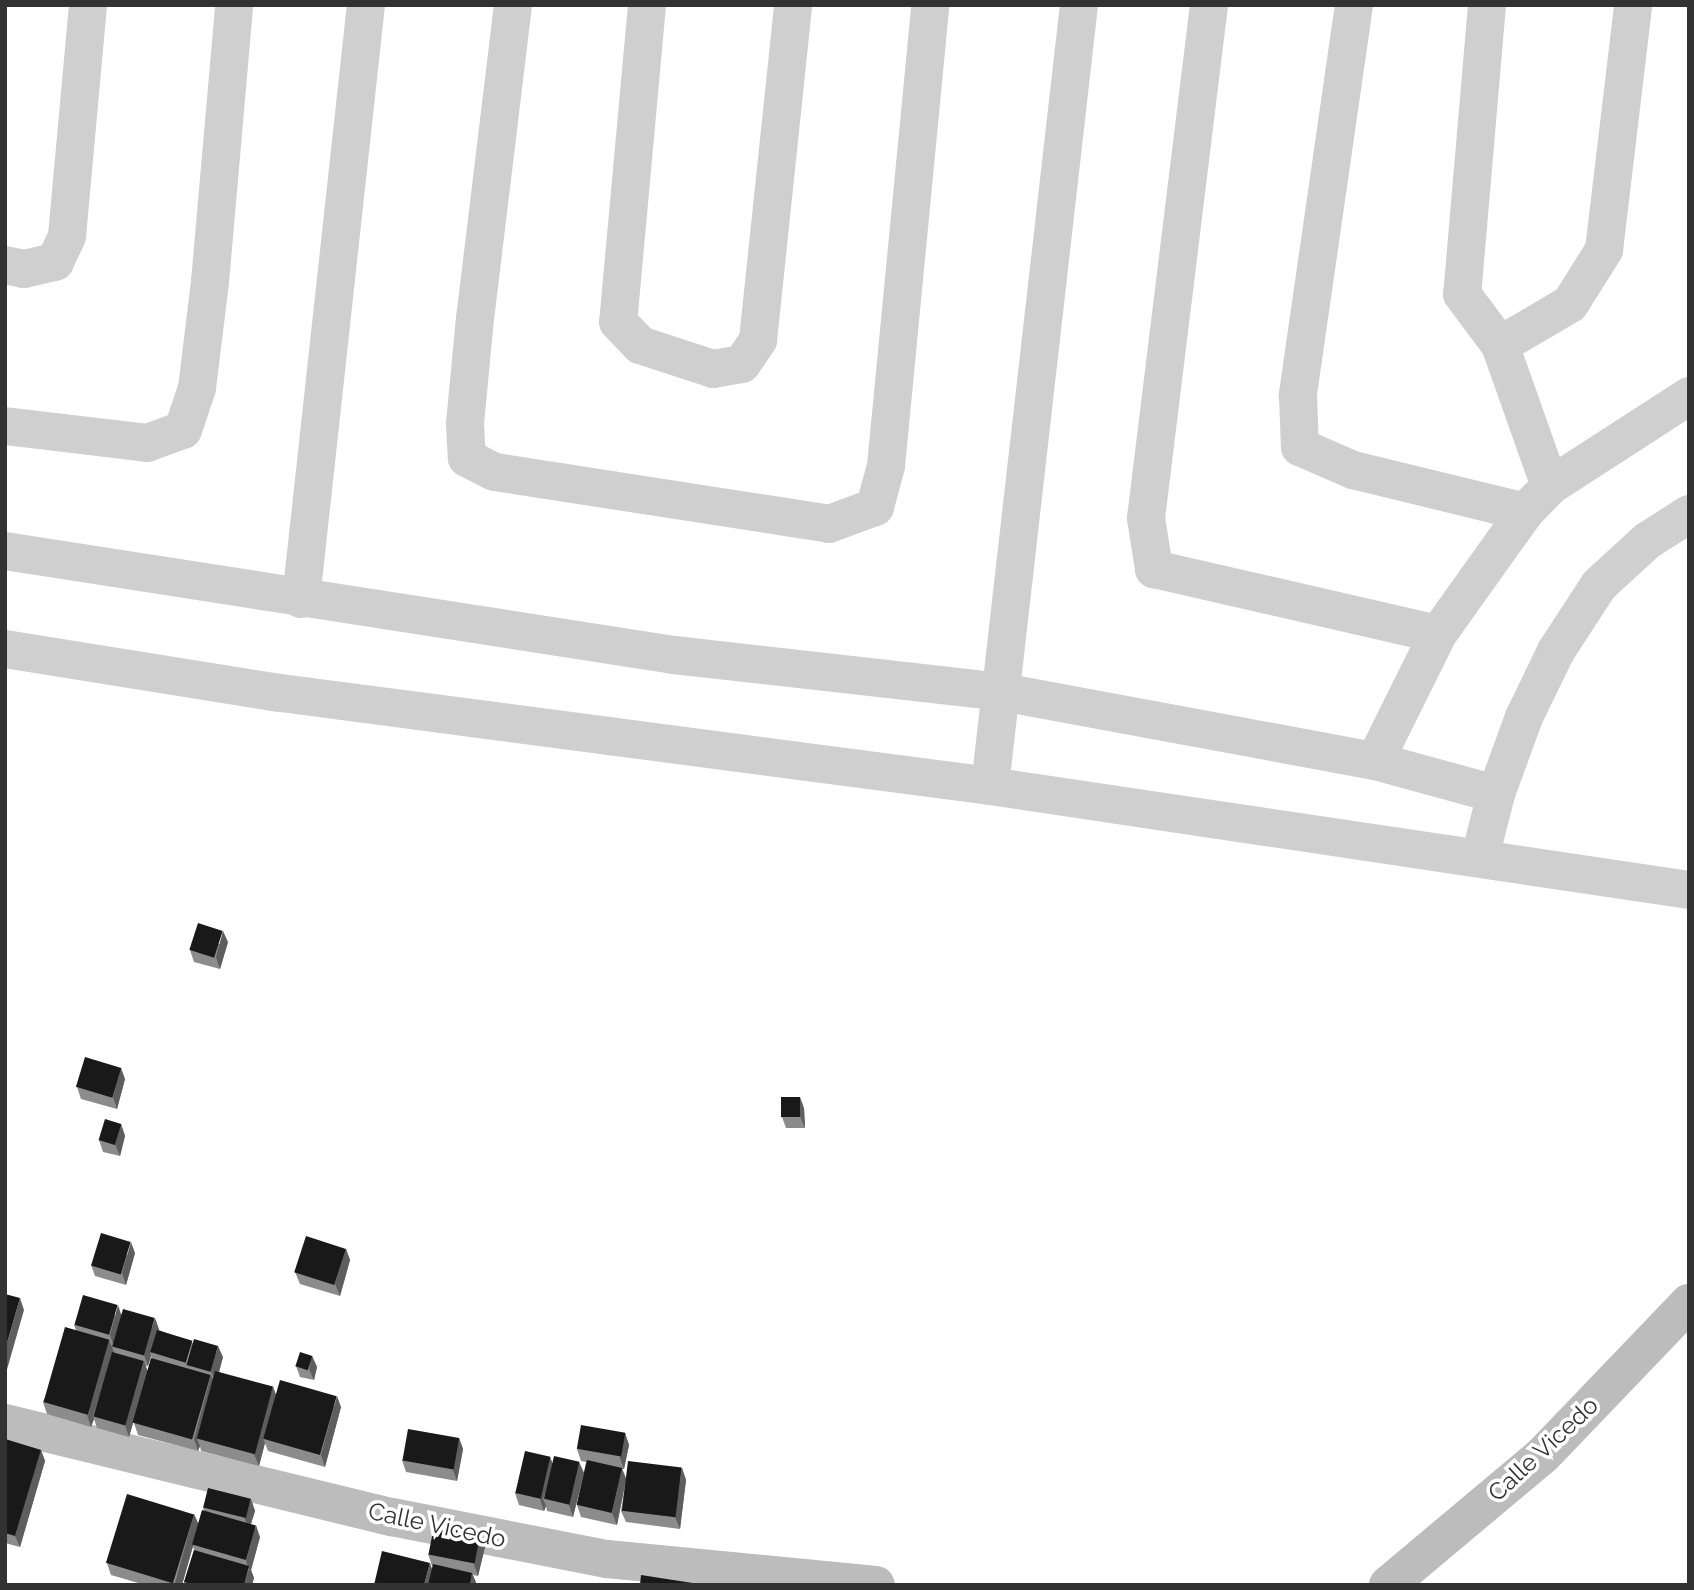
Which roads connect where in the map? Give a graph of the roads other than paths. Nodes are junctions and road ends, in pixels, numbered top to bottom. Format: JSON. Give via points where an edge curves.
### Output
{"nodes":[{"id":1,"x":88,"y":5,"type":"edge"},
{"id":2,"x":234,"y":5,"type":"edge"},
{"id":3,"x":366,"y":5,"type":"edge"},
{"id":4,"x":513,"y":5,"type":"edge"},
{"id":5,"x":647,"y":5,"type":"edge"},
{"id":6,"x":793,"y":5,"type":"edge"},
{"id":7,"x":930,"y":5,"type":"edge"},
{"id":8,"x":1079,"y":5,"type":"edge"},
{"id":9,"x":1209,"y":5,"type":"edge"},
{"id":10,"x":1354,"y":5,"type":"edge"},
{"id":11,"x":1487,"y":5,"type":"edge"},
{"id":12,"x":1633,"y":5,"type":"edge"},
{"id":13,"x":5,"y":265,"type":"edge"},
{"id":14,"x":1500,"y":345,"type":"junction"},
{"id":15,"x":1689,"y":396,"type":"edge"},
{"id":16,"x":5,"y":426,"type":"edge"},
{"id":17,"x":1538,"y":499,"type":"junction"},
{"id":18,"x":1689,"y":514,"type":"edge"},
{"id":19,"x":5,"y":551,"type":"edge"},
{"id":20,"x":301,"y":599,"type":"junction"},
{"id":21,"x":1438,"y":634,"type":"junction"},
{"id":22,"x":5,"y":649,"type":"edge"},
{"id":23,"x":1002,"y":692,"type":"junction"},
{"id":24,"x":1375,"y":761,"type":"junction"},
{"id":25,"x":990,"y":786,"type":"junction"},
{"id":26,"x":1496,"y":794,"type":"junction"},
{"id":27,"x":1480,"y":857,"type":"junction"},
{"id":28,"x":1689,"y":890,"type":"edge"},
{"id":29,"x":1689,"y":1303,"type":"edge"},
{"id":30,"x":5,"y":1423,"type":"edge"},
{"id":31,"x":876,"y":1585,"type":"edge"},
{"id":32,"x":1388,"y":1585,"type":"edge"}],
"edges":[{"from":1,"to":13,"type":"street","via":[[67,236],[55,262],[24,269]]},
{"from":2,"to":16,"type":"street","via":[[207,309],[197,388],[183,430],[147,443]]},
{"from":3,"to":20,"type":"street"},
{"from":4,"to":7,"type":"street","via":[[474,331],[465,424],[467,458],[495,472],[829,524],[874,507],[886,466]]},
{"from":5,"to":6,"type":"street","via":[[618,322],[640,345],[713,369],[742,364],[758,340]]},
{"from":8,"to":23,"type":"street"},
{"from":9,"to":21,"type":"street","via":[[1146,518],[1154,569]]},
{"from":10,"to":17,"type":"street","via":[[1298,396],[1300,447],[1353,470]]},
{"from":11,"to":14,"type":"street","via":[[1462,295]]},
{"from":12,"to":14,"type":"street","via":[[1604,250],[1570,304]]},
{"from":14,"to":17,"type":"street"},
{"from":15,"to":17,"type":"street"},
{"from":17,"to":21,"type":"street"},
{"from":18,"to":26,"type":"street","via":[[1647,541],[1599,585],[1545,673]]},
{"from":19,"to":20,"type":"street"},
{"from":20,"to":23,"type":"street","via":[[674,655]]},
{"from":21,"to":24,"type":"street"},
{"from":22,"to":25,"type":"street","via":[[281,693]]},
{"from":23,"to":24,"type":"street"},
{"from":23,"to":25,"type":"street"},
{"from":24,"to":26,"type":"street"},
{"from":25,"to":27,"type":"street"},
{"from":26,"to":27,"type":"street"},
{"from":27,"to":28,"type":"street"},
{"from":29,"to":32,"type":"street","name":"Calle Vicedo","via":[[1543,1455]]},
{"from":30,"to":31,"type":"street","name":"Calle Vicedo","via":[[391,1517],[607,1559]]}]}
